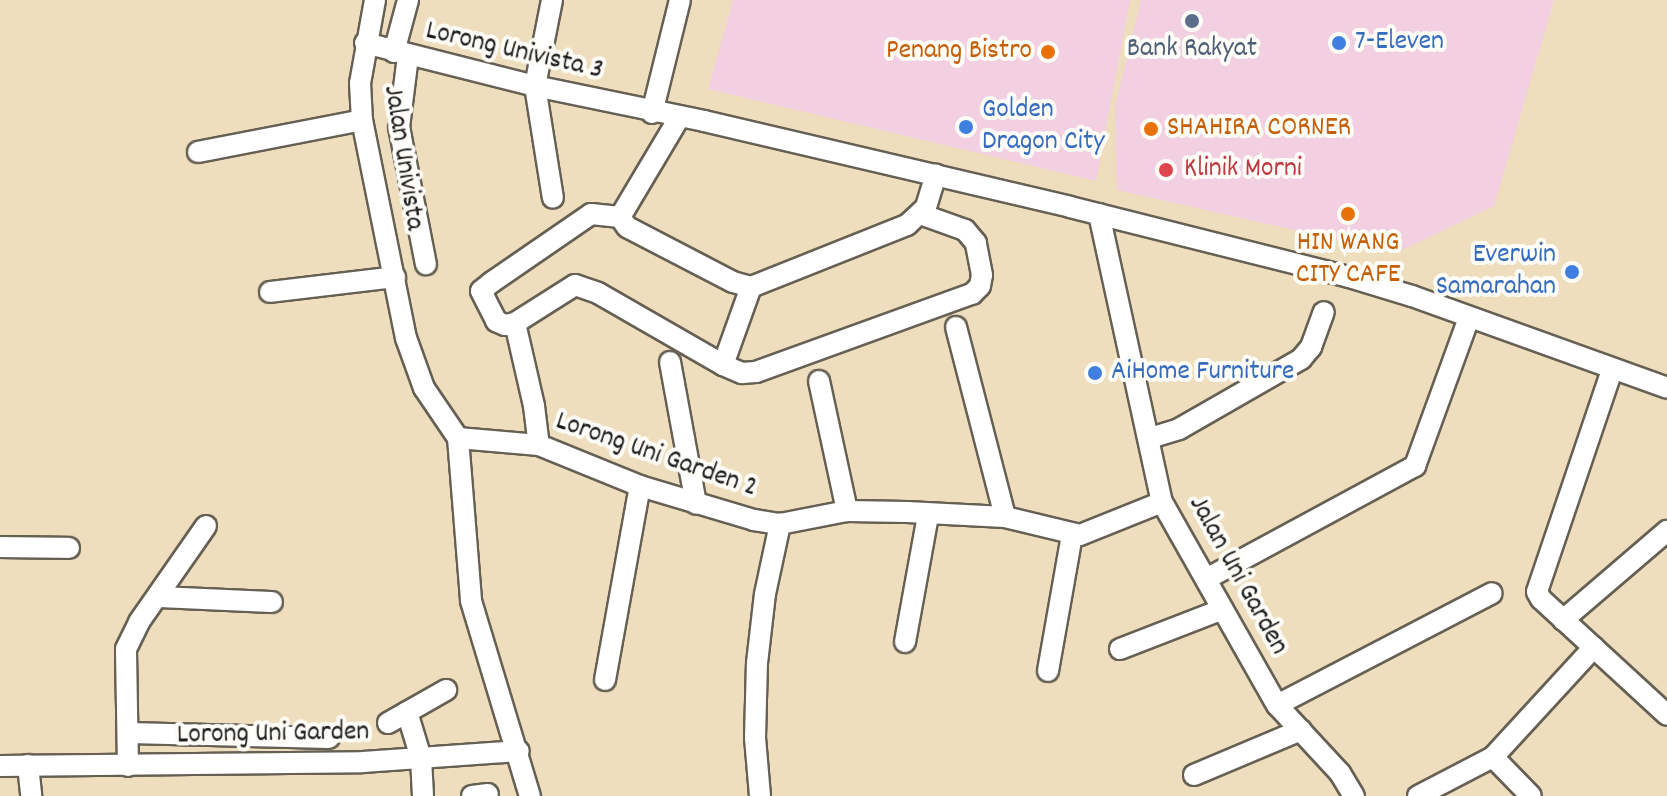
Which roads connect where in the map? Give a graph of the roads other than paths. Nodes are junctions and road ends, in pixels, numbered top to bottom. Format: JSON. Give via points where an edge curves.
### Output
{"nodes":[{"id":1,"x":375,"y":0,"type":"edge"},
{"id":2,"x":408,"y":0,"type":"edge"},
{"id":3,"x":552,"y":0,"type":"edge"},
{"id":4,"x":680,"y":0,"type":"edge"},
{"id":5,"x":365,"y":43,"type":"junction"},
{"id":6,"x":401,"y":54,"type":"junction"},
{"id":7,"x":535,"y":86,"type":"junction"},
{"id":8,"x":652,"y":113,"type":"junction"},
{"id":9,"x":679,"y":118,"type":"junction"},
{"id":10,"x":362,"y":120,"type":"junction"},
{"id":11,"x":198,"y":152,"type":"dead end"},
{"id":12,"x":936,"y":175,"type":"junction"},
{"id":13,"x":553,"y":198,"type":"dead end"},
{"id":14,"x":920,"y":214,"type":"junction"},
{"id":15,"x":1099,"y":214,"type":"junction"},
{"id":16,"x":620,"y":217,"type":"junction"},
{"id":17,"x":426,"y":264,"type":"dead end"},
{"id":18,"x":395,"y":277,"type":"junction"},
{"id":19,"x":751,"y":287,"type":"junction"},
{"id":20,"x":270,"y":292,"type":"dead end"},
{"id":21,"x":1324,"y":312,"type":"dead end"},
{"id":22,"x":1469,"y":318,"type":"junction"},
{"id":23,"x":515,"y":323,"type":"junction"},
{"id":24,"x":956,"y":327,"type":"dead end"},
{"id":25,"x":670,"y":362,"type":"dead end"},
{"id":26,"x":723,"y":365,"type":"junction"},
{"id":27,"x":1612,"y":370,"type":"junction"},
{"id":28,"x":819,"y":381,"type":"dead end"},
{"id":29,"x":1667,"y":388,"type":"edge"},
{"id":30,"x":458,"y":438,"type":"junction"},
{"id":31,"x":1150,"y":438,"type":"junction"},
{"id":32,"x":539,"y":445,"type":"junction"},
{"id":33,"x":640,"y":486,"type":"junction"},
{"id":34,"x":1162,"y":502,"type":"junction"},
{"id":35,"x":696,"y":504,"type":"junction"},
{"id":36,"x":847,"y":511,"type":"junction"},
{"id":37,"x":928,"y":515,"type":"junction"},
{"id":38,"x":1005,"y":517,"type":"junction"},
{"id":39,"x":780,"y":524,"type":"junction"},
{"id":40,"x":206,"y":526,"type":"dead end"},
{"id":41,"x":1667,"y":531,"type":"edge"},
{"id":42,"x":1072,"y":535,"type":"junction"},
{"id":43,"x":0,"y":547,"type":"edge"},
{"id":44,"x":69,"y":548,"type":"dead end"},
{"id":45,"x":1206,"y":579,"type":"junction"},
{"id":46,"x":1492,"y":593,"type":"dead end"},
{"id":47,"x":158,"y":597,"type":"junction"},
{"id":48,"x":272,"y":602,"type":"dead end"},
{"id":49,"x":1223,"y":609,"type":"junction"},
{"id":50,"x":1563,"y":620,"type":"junction"},
{"id":51,"x":905,"y":642,"type":"dead end"},
{"id":52,"x":1594,"y":647,"type":"junction"},
{"id":53,"x":1120,"y":649,"type":"dead end"},
{"id":54,"x":1048,"y":671,"type":"dead end"},
{"id":55,"x":605,"y":680,"type":"dead end"},
{"id":56,"x":446,"y":690,"type":"dead end"},
{"id":57,"x":1277,"y":705,"type":"junction"},
{"id":58,"x":407,"y":712,"type":"junction"},
{"id":59,"x":1667,"y":715,"type":"edge"},
{"id":60,"x":388,"y":723,"type":"dead end"},
{"id":61,"x":1301,"y":730,"type":"junction"},
{"id":62,"x":129,"y":733,"type":"junction"},
{"id":63,"x":329,"y":738,"type":"dead end"},
{"id":64,"x":519,"y":751,"type":"junction"},
{"id":65,"x":1493,"y":757,"type":"junction"},
{"id":66,"x":421,"y":758,"type":"junction"},
{"id":67,"x":28,"y":765,"type":"junction"},
{"id":68,"x":0,"y":766,"type":"edge"},
{"id":69,"x":128,"y":766,"type":"junction"},
{"id":70,"x":1194,"y":775,"type":"dead end"},
{"id":71,"x":31,"y":796,"type":"edge"},
{"id":72,"x":423,"y":796,"type":"edge"},
{"id":73,"x":530,"y":796,"type":"edge"},
{"id":74,"x":760,"y":796,"type":"edge"},
{"id":75,"x":1354,"y":796,"type":"edge"},
{"id":76,"x":1418,"y":796,"type":"edge"},
{"id":77,"x":1531,"y":796,"type":"edge"}],
"edges":[{"from":1,"to":5,"type":"street","name":"Jalan Univista"},
{"from":2,"to":6,"type":"street"},
{"from":3,"to":7,"type":"street"},
{"from":4,"to":8,"type":"street"},
{"from":5,"to":6,"type":"street","name":"Lorong Univista 3"},
{"from":5,"to":10,"type":"street","name":"Jalan Univista"},
{"from":6,"to":7,"type":"street","name":"Lorong Univista 3"},
{"from":6,"to":17,"type":"street","via":[[399,127]]},
{"from":7,"to":8,"type":"street","name":"Lorong Univista 3"},
{"from":7,"to":13,"type":"street"},
{"from":8,"to":9,"type":"street","name":"Lorong Univista 3"},
{"from":9,"to":12,"type":"street","name":"Lorong Univista 3"},
{"from":9,"to":16,"type":"street"},
{"from":10,"to":11,"type":"street"},
{"from":10,"to":18,"type":"street","name":"Jalan Univista"},
{"from":12,"to":14,"type":"street"},
{"from":12,"to":15,"type":"street","name":"Lorong Univista 3"},
{"from":14,"to":19,"type":"street","via":[[907,225]]},
{"from":14,"to":26,"type":"street","via":[[965,230],[976,243],[982,275],[972,294],[756,372]]},
{"from":15,"to":22,"type":"street","name":"Lorong Univista 3","via":[[1349,277]]},
{"from":15,"to":31,"type":"street","name":"Jalan Uni Garden"},
{"from":16,"to":19,"type":"street","via":[[627,227]]},
{"from":16,"to":23,"type":"street","via":[[591,214],[481,291],[496,321]]},
{"from":18,"to":20,"type":"street"},
{"from":18,"to":30,"type":"street","name":"Jalan Univista","via":[[406,338],[424,388]]},
{"from":19,"to":26,"type":"street"},
{"from":21,"to":31,"type":"street","via":[[1301,359],[1179,429]]},
{"from":22,"to":27,"type":"street","name":"Lorong Univista 3"},
{"from":22,"to":45,"type":"street","via":[[1415,466]]},
{"from":23,"to":26,"type":"street","via":[[575,285]]},
{"from":23,"to":32,"type":"street"},
{"from":24,"to":38,"type":"street"},
{"from":25,"to":35,"type":"street"},
{"from":27,"to":29,"type":"street","name":"Lorong Univista 3"},
{"from":27,"to":50,"type":"street","via":[[1538,584],[1541,599]]},
{"from":28,"to":36,"type":"street"},
{"from":30,"to":32,"type":"street","name":"Lorong Uni Garden 2"},
{"from":30,"to":64,"type":"street","via":[[471,601]]},
{"from":31,"to":34,"type":"street","name":"Jalan Uni Garden"},
{"from":32,"to":33,"type":"street","name":"Lorong Uni Garden 2"},
{"from":33,"to":35,"type":"street","name":"Lorong Uni Garden 2"},
{"from":33,"to":55,"type":"street"},
{"from":34,"to":42,"type":"street","via":[[1088,534]]},
{"from":34,"to":45,"type":"street","name":"Jalan Uni Garden"},
{"from":35,"to":39,"type":"street","name":"Lorong Uni Garden 2"},
{"from":36,"to":37,"type":"street","name":"Lorong Uni Garden 2"},
{"from":36,"to":39,"type":"street","name":"Lorong Uni Garden 2"},
{"from":37,"to":38,"type":"street","name":"Lorong Uni Garden 2"},
{"from":37,"to":51,"type":"street"},
{"from":38,"to":42,"type":"street","name":"Lorong Uni Garden 2"},
{"from":39,"to":74,"type":"street","via":[[757,663]]},
{"from":40,"to":47,"type":"street"},
{"from":41,"to":50,"type":"street"},
{"from":42,"to":54,"type":"street"},
{"from":43,"to":44,"type":"street"},
{"from":45,"to":49,"type":"street","name":"Jalan Uni Garden"},
{"from":46,"to":57,"type":"street"},
{"from":47,"to":48,"type":"street"},
{"from":47,"to":62,"type":"street","via":[[126,649]]},
{"from":49,"to":53,"type":"street"},
{"from":49,"to":57,"type":"street","name":"Jalan Uni Garden"},
{"from":50,"to":52,"type":"street"},
{"from":52,"to":59,"type":"street"},
{"from":52,"to":65,"type":"street"},
{"from":56,"to":58,"type":"street"},
{"from":57,"to":61,"type":"street","name":"Jalan Uni Garden"},
{"from":58,"to":60,"type":"street"},
{"from":58,"to":66,"type":"street"},
{"from":61,"to":70,"type":"street"},
{"from":61,"to":75,"type":"street","name":"Jalan Uni Garden"},
{"from":62,"to":63,"type":"street"},
{"from":62,"to":69,"type":"street"},
{"from":64,"to":66,"type":"street","name":"Lorong Uni Garden"},
{"from":64,"to":73,"type":"street"},
{"from":65,"to":76,"type":"street"},
{"from":65,"to":77,"type":"street"},
{"from":66,"to":69,"type":"street","name":"Lorong Uni Garden"},
{"from":66,"to":72,"type":"street"},
{"from":67,"to":68,"type":"street","name":"Lorong Uni Garden"},
{"from":67,"to":69,"type":"street","name":"Lorong Uni Garden"},
{"from":67,"to":71,"type":"street"}]}
